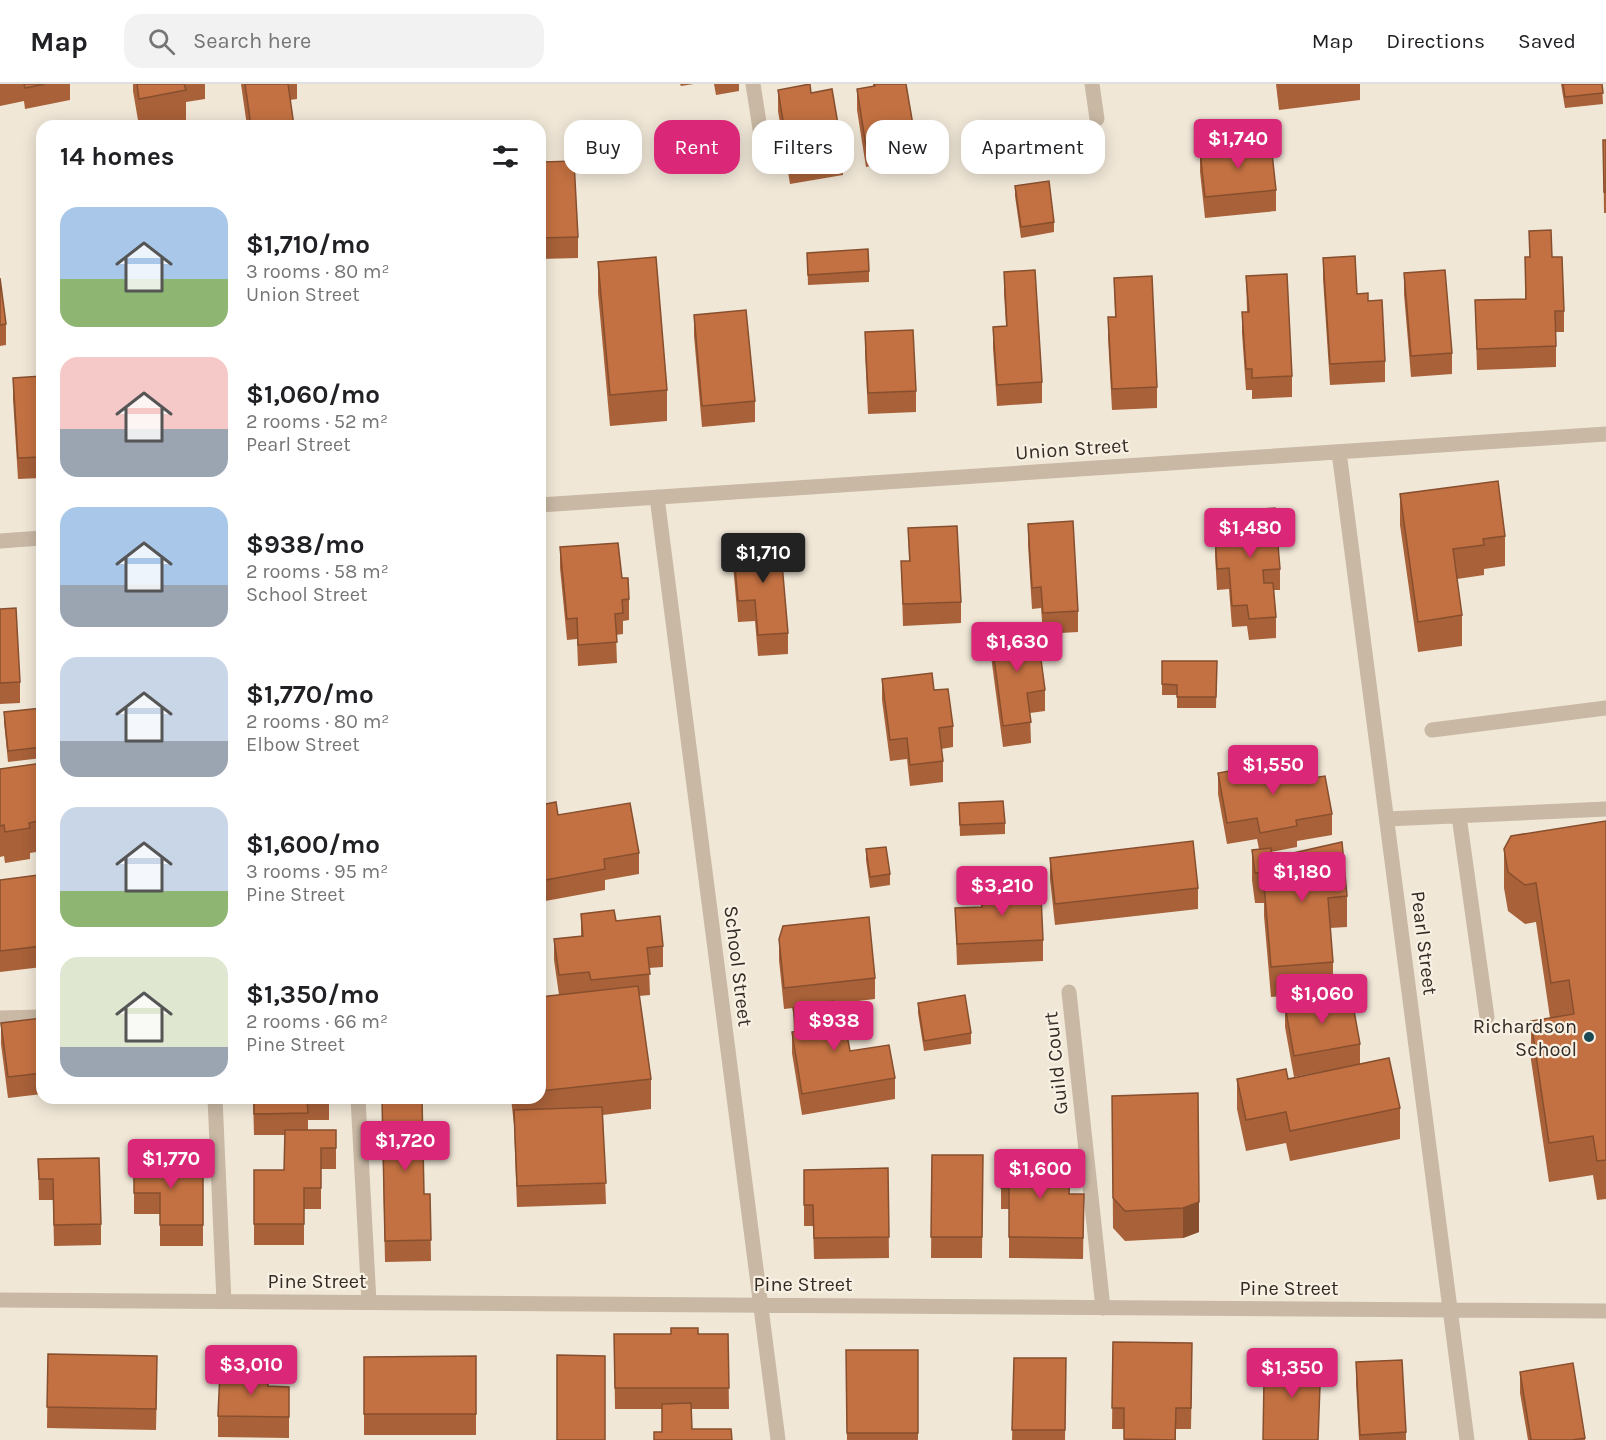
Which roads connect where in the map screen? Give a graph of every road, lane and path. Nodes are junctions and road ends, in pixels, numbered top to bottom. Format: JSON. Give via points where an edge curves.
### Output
{"nodes":[{"id":1,"x":753,"y":84,"type":"edge"},
{"id":2,"x":1092,"y":84,"type":"edge"},
{"id":3,"x":1097,"y":119,"type":"dead end"},
{"id":4,"x":759,"y":120,"type":"edge"},
{"id":5,"x":1606,"y":434,"type":"edge"},
{"id":6,"x":1339,"y":452,"type":"junction"},
{"id":7,"x":657,"y":497,"type":"junction"},
{"id":8,"x":546,"y":505,"type":"edge"},
{"id":9,"x":36,"y":538,"type":"edge"},
{"id":10,"x":0,"y":541,"type":"edge"},
{"id":11,"x":1606,"y":708,"type":"edge"},
{"id":12,"x":1432,"y":730,"type":"dead end"},
{"id":13,"x":1606,"y":809,"type":"edge"},
{"id":14,"x":1460,"y":816,"type":"junction"},
{"id":15,"x":1387,"y":819,"type":"junction"},
{"id":16,"x":1069,"y":992,"type":"dead end"},
{"id":17,"x":36,"y":1017,"type":"edge"},
{"id":18,"x":1486,"y":1017,"type":"dead end"},
{"id":19,"x":0,"y":1018,"type":"edge"},
{"id":20,"x":215,"y":1104,"type":"edge"},
{"id":21,"x":358,"y":1104,"type":"edge"},
{"id":22,"x":0,"y":1300,"type":"edge"},
{"id":23,"x":224,"y":1302,"type":"junction"},
{"id":24,"x":369,"y":1302,"type":"junction"},
{"id":25,"x":761,"y":1305,"type":"junction"},
{"id":26,"x":1103,"y":1308,"type":"junction"},
{"id":27,"x":1450,"y":1310,"type":"junction"},
{"id":28,"x":1606,"y":1311,"type":"edge"},
{"id":29,"x":778,"y":1440,"type":"edge"},
{"id":30,"x":1467,"y":1440,"type":"edge"}],
"edges":[{"from":1,"to":4,"type":"street"},
{"from":2,"to":3,"type":"street"},
{"from":5,"to":6,"type":"street","name":"Union Street"},
{"from":6,"to":7,"type":"street","name":"Union Street"},
{"from":6,"to":15,"type":"street","name":"Pearl Street"},
{"from":7,"to":8,"type":"street","name":"Union Street"},
{"from":7,"to":25,"type":"street","name":"School Street"},
{"from":9,"to":10,"type":"street"},
{"from":11,"to":12,"type":"street"},
{"from":13,"to":14,"type":"street"},
{"from":14,"to":15,"type":"street"},
{"from":14,"to":18,"type":"street"},
{"from":15,"to":27,"type":"street","name":"Pearl Street"},
{"from":16,"to":26,"type":"street","name":"Guild Court"},
{"from":17,"to":19,"type":"street"},
{"from":20,"to":23,"type":"street"},
{"from":21,"to":24,"type":"street"},
{"from":22,"to":23,"type":"street","name":"Pine Street"},
{"from":23,"to":24,"type":"street","name":"Pine Street"},
{"from":24,"to":25,"type":"street","name":"Pine Street"},
{"from":25,"to":26,"type":"street","name":"Pine Street"},
{"from":25,"to":29,"type":"street","name":"School Street"},
{"from":26,"to":27,"type":"street","name":"Pine Street"},
{"from":27,"to":28,"type":"street","name":"Pine Street"},
{"from":27,"to":30,"type":"street","name":"Pearl Street"}]}
